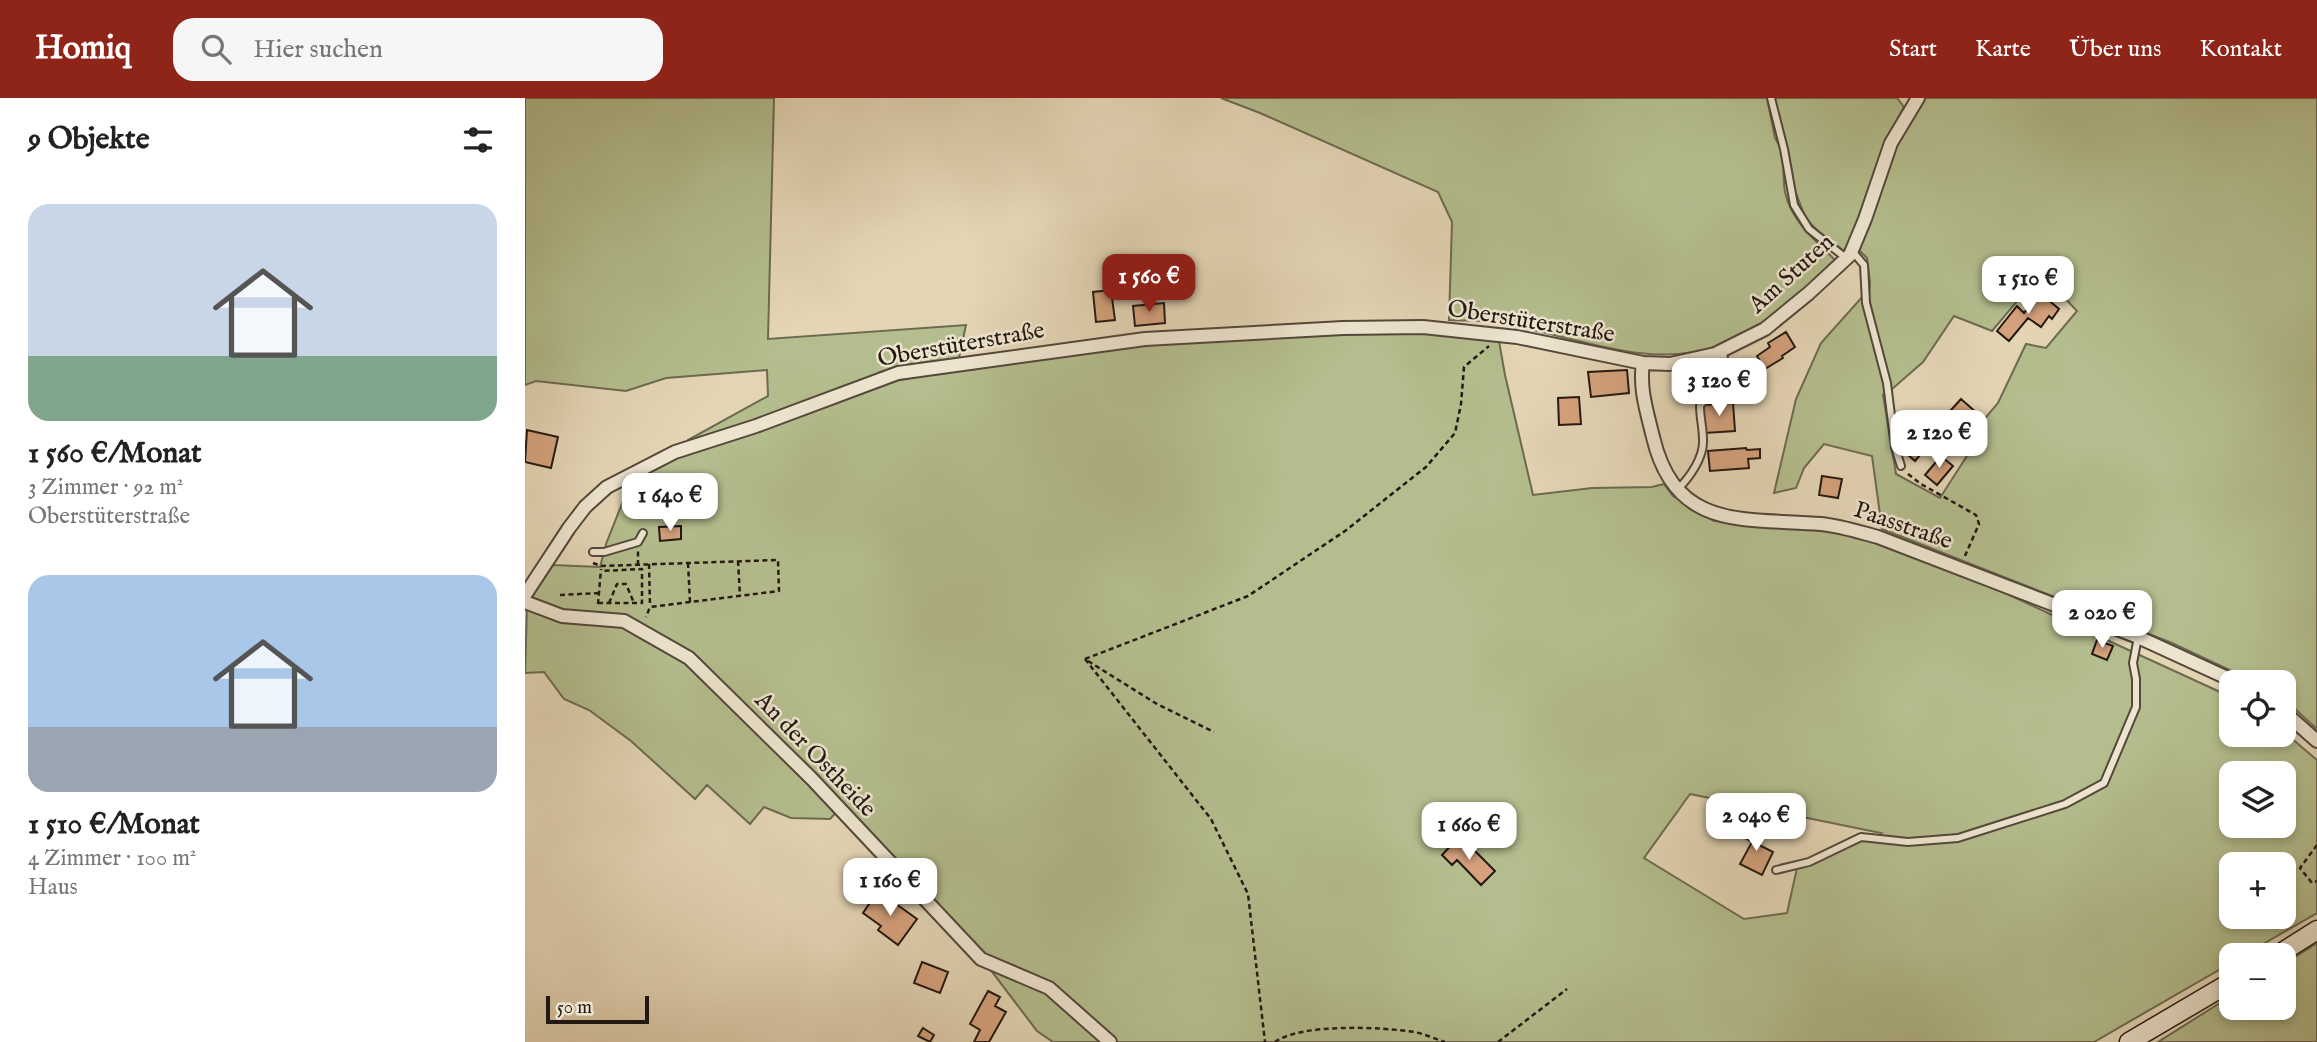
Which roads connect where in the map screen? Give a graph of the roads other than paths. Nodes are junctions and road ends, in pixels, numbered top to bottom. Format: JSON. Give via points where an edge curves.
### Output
{"nodes":[{"id":1,"x":1770,"y":98,"type":"edge"},
{"id":2,"x":1918,"y":98,"type":"edge"},
{"id":3,"x":1849,"y":255,"type":"junction"},
{"id":4,"x":1723,"y":352,"type":"junction"},
{"id":5,"x":1643,"y":363,"type":"junction"},
{"id":6,"x":1901,"y":466,"type":"road end"},
{"id":7,"x":1677,"y":490,"type":"junction"},
{"id":8,"x":642,"y":533,"type":"dead end"},
{"id":9,"x":593,"y":552,"type":"dead end"},
{"id":10,"x":525,"y":595,"type":"edge"},
{"id":11,"x":525,"y":603,"type":"edge"},
{"id":12,"x":2138,"y":637,"type":"junction"},
{"id":13,"x":2219,"y":674,"type":"edge"},
{"id":14,"x":2296,"y":723,"type":"edge"},
{"id":15,"x":2317,"y":741,"type":"edge"},
{"id":16,"x":1776,"y":870,"type":"dead end"},
{"id":17,"x":2317,"y":930,"type":"edge"},
{"id":18,"x":2296,"y":943,"type":"edge"},
{"id":19,"x":2219,"y":989,"type":"edge"},
{"id":20,"x":1110,"y":1042,"type":"edge"},
{"id":21,"x":2129,"y":1042,"type":"edge"}],
"edges":[{"from":1,"to":3,"type":"lane","via":[[1794,205],[1809,229]]},
{"from":2,"to":3,"type":"street","name":"Am Stuten","via":[[1891,143]]},
{"from":3,"to":4,"type":"street","name":"Am Stuten","via":[[1765,328]]},
{"from":3,"to":6,"type":"lane","via":[[1864,265],[1866,303],[1887,383]]},
{"from":4,"to":5,"type":"street","name":"Am Stuten","via":[[1670,364]]},
{"from":4,"to":7,"type":"lane","via":[[1725,370],[1700,406],[1704,441],[1690,477]]},
{"from":5,"to":7,"type":"street","name":"Paasstraße","via":[[1640,378],[1658,460]]},
{"from":5,"to":10,"type":"street","name":"Oberstüterstraße","via":[[1501,335],[1369,327],[1145,339],[898,373],[675,452],[607,487],[585,508]]},
{"from":7,"to":12,"type":"street","name":"Paasstraße","via":[[1724,516],[1750,522],[1839,526],[1878,537]]},
{"from":8,"to":9,"type":"lane","via":[[638,542]]},
{"from":11,"to":20,"type":"street","name":"An der Ostheide","via":[[562,616],[624,621],[689,657],[812,779],[981,959],[1049,988]]},
{"from":12,"to":13,"type":"street","name":"Paasstraße"},
{"from":12,"to":16,"type":"lane","via":[[2133,663],[2136,707],[2104,783],[2065,804],[1958,838],[1908,842],[1861,837],[1809,862]]},
{"from":14,"to":15,"type":"street"},
{"from":17,"to":18,"type":"main road"},
{"from":19,"to":21,"type":"main road"}]}
